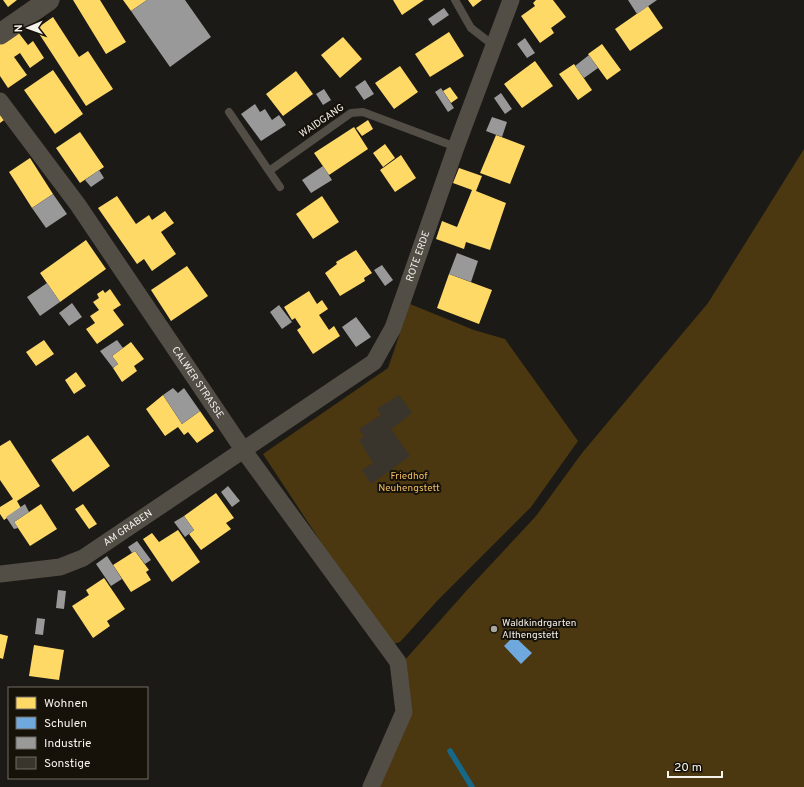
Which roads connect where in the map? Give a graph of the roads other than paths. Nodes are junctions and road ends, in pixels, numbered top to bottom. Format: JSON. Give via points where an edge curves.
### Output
{"nodes":[{"id":1,"x":49,"y":0,"type":"edge"},
{"id":2,"x":455,"y":0,"type":"edge"},
{"id":3,"x":510,"y":0,"type":"edge"},
{"id":4,"x":0,"y":34,"type":"edge"},
{"id":5,"x":493,"y":45,"type":"junction"},
{"id":6,"x":0,"y":101,"type":"edge"},
{"id":7,"x":230,"y":112,"type":"dead end"},
{"id":8,"x":456,"y":147,"type":"junction"},
{"id":9,"x":269,"y":171,"type":"junction"},
{"id":10,"x":280,"y":188,"type":"dead end"},
{"id":11,"x":244,"y":451,"type":"junction"},
{"id":12,"x":0,"y":574,"type":"edge"},
{"id":13,"x":371,"y":787,"type":"edge"}],
"edges":[{"from":1,"to":4,"type":"street"},
{"from":2,"to":5,"type":"lane","via":[[472,28]]},
{"from":3,"to":5,"type":"street","name":"ROTE ERDE"},
{"from":5,"to":8,"type":"street","name":"ROTE ERDE"},
{"from":6,"to":11,"type":"street","name":"CALWER STRASSE","via":[[78,205]]},
{"from":7,"to":9,"type":"lane"},
{"from":8,"to":9,"type":"lane","name":"WAIDGANG","via":[[363,112],[351,113]]},
{"from":8,"to":11,"type":"street","name":"ROTE ERDE","via":[[393,328],[374,362]]},
{"from":9,"to":10,"type":"lane"},
{"from":11,"to":12,"type":"street","name":"AM GRABEN","via":[[83,558],[60,567]]},
{"from":11,"to":13,"type":"street","name":"CALWER STRASSE","via":[[398,662],[404,712]]}]}
